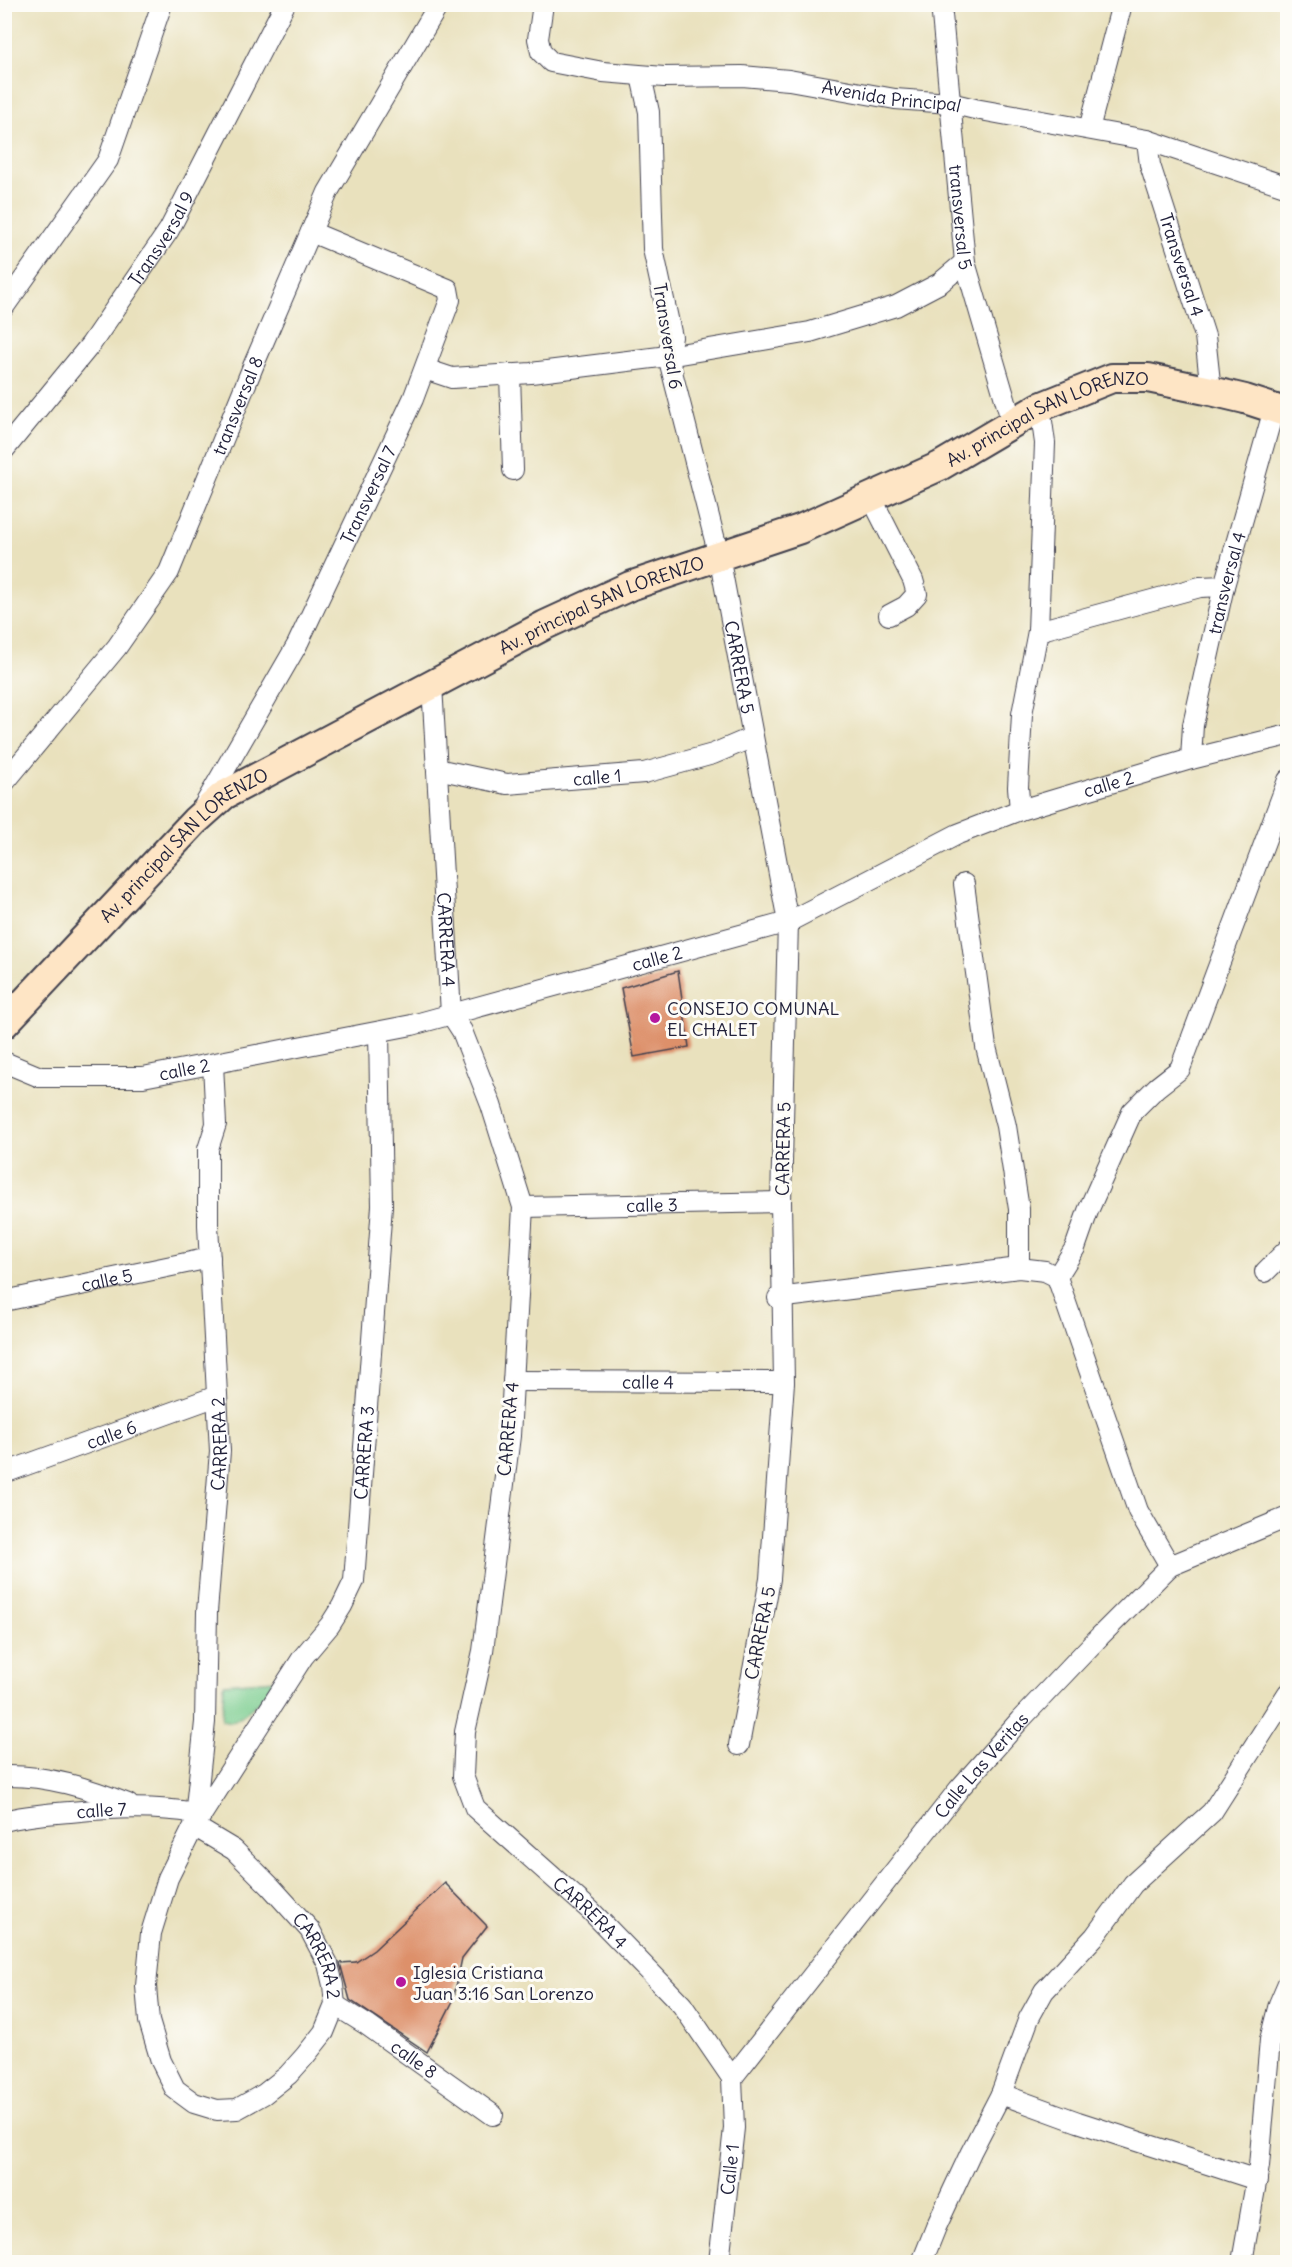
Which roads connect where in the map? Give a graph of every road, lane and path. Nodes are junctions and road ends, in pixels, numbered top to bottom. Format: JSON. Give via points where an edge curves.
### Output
{"nodes":[{"id":1,"x":162,"y":4,"type":"edge"},
{"id":2,"x":285,"y":4,"type":"edge"},
{"id":3,"x":439,"y":4,"type":"edge"},
{"id":4,"x":543,"y":4,"type":"edge"},
{"id":5,"x":941,"y":4,"type":"edge"},
{"id":6,"x":1122,"y":4,"type":"edge"},
{"id":7,"x":640,"y":75,"type":"junction"},
{"id":8,"x":950,"y":103,"type":"junction"},
{"id":9,"x":1089,"y":129,"type":"junction"},
{"id":10,"x":1147,"y":140,"type":"junction"},
{"id":11,"x":1287,"y":187,"type":"edge"},
{"id":12,"x":311,"y":232,"type":"junction"},
{"id":13,"x":965,"y":262,"type":"junction"},
{"id":14,"x":4,"y":306,"type":"edge"},
{"id":15,"x":668,"y":356,"type":"junction"},
{"id":16,"x":425,"y":369,"type":"junction"},
{"id":17,"x":510,"y":374,"type":"junction"},
{"id":18,"x":1211,"y":391,"type":"junction"},
{"id":19,"x":1040,"y":407,"type":"junction"},
{"id":20,"x":1281,"y":411,"type":"edge"},
{"id":21,"x":1012,"y":423,"type":"junction"},
{"id":22,"x":4,"y":450,"type":"edge"},
{"id":23,"x":513,"y":470,"type":"dead end"},
{"id":24,"x":871,"y":497,"type":"junction"},
{"id":25,"x":719,"y":556,"type":"junction"},
{"id":26,"x":1224,"y":586,"type":"junction"},
{"id":27,"x":889,"y":615,"type":"dead end"},
{"id":28,"x":1038,"y":632,"type":"junction"},
{"id":29,"x":432,"y":685,"type":"junction"},
{"id":30,"x":1287,"y":735,"type":"edge"},
{"id":31,"x":753,"y":737,"type":"junction"},
{"id":32,"x":1191,"y":759,"type":"junction"},
{"id":33,"x":437,"y":769,"type":"junction"},
{"id":34,"x":1287,"y":780,"type":"edge"},
{"id":35,"x":4,"y":783,"type":"edge"},
{"id":36,"x":1020,"y":810,"type":"junction"},
{"id":37,"x":195,"y":821,"type":"junction"},
{"id":38,"x":964,"y":884,"type":"dead end"},
{"id":39,"x":788,"y":922,"type":"junction"},
{"id":40,"x":451,"y":1014,"type":"junction"},
{"id":41,"x":4,"y":1024,"type":"edge"},
{"id":42,"x":379,"y":1032,"type":"junction"},
{"id":43,"x":4,"y":1062,"type":"edge"},
{"id":44,"x":213,"y":1064,"type":"junction"},
{"id":45,"x":781,"y":1202,"type":"junction"},
{"id":46,"x":523,"y":1207,"type":"junction"},
{"id":47,"x":1287,"y":1249,"type":"edge"},
{"id":48,"x":210,"y":1258,"type":"junction"},
{"id":49,"x":1019,"y":1268,"type":"junction"},
{"id":50,"x":1264,"y":1272,"type":"dead end"},
{"id":51,"x":1057,"y":1277,"type":"junction"},
{"id":52,"x":778,"y":1298,"type":"dead end"},
{"id":53,"x":4,"y":1301,"type":"edge"},
{"id":54,"x":513,"y":1381,"type":"junction"},
{"id":55,"x":784,"y":1382,"type":"junction"},
{"id":56,"x":217,"y":1396,"type":"junction"},
{"id":57,"x":4,"y":1473,"type":"edge"},
{"id":58,"x":1287,"y":1517,"type":"edge"},
{"id":59,"x":1170,"y":1566,"type":"junction"},
{"id":60,"x":1287,"y":1693,"type":"edge"},
{"id":61,"x":739,"y":1745,"type":"dead end"},
{"id":62,"x":4,"y":1776,"type":"edge"},
{"id":63,"x":133,"y":1807,"type":"junction"},
{"id":64,"x":195,"y":1820,"type":"junction"},
{"id":65,"x":4,"y":1821,"type":"edge"},
{"id":66,"x":1287,"y":1983,"type":"edge"},
{"id":67,"x":335,"y":2005,"type":"junction"},
{"id":68,"x":732,"y":2078,"type":"junction"},
{"id":69,"x":1001,"y":2094,"type":"junction"},
{"id":70,"x":494,"y":2115,"type":"dead end"},
{"id":71,"x":1257,"y":2180,"type":"junction"},
{"id":72,"x":719,"y":2262,"type":"edge"},
{"id":73,"x":922,"y":2262,"type":"edge"},
{"id":74,"x":1242,"y":2262,"type":"edge"}],
"edges":[{"from":1,"to":14,"type":"street","via":[[108,160]]},
{"from":2,"to":22,"type":"street","name":"Transversal 9","via":[[169,230],[91,344]]},
{"from":3,"to":12,"type":"street","name":"transversal 8","via":[[328,192]]},
{"from":4,"to":7,"type":"street","name":"Avenida Principal","via":[[538,39],[541,52],[551,62]]},
{"from":5,"to":8,"type":"street","name":"transversal 5"},
{"from":6,"to":9,"type":"street"},
{"from":7,"to":8,"type":"street","name":"Avenida Principal","via":[[789,80],[895,99]]},
{"from":7,"to":15,"type":"street","name":"Transversal 6","via":[[649,112],[653,249],[672,337]]},
{"from":8,"to":9,"type":"street","name":"Avenida Principal"},
{"from":8,"to":13,"type":"street","name":"transversal 5"},
{"from":9,"to":10,"type":"street","name":"Avenida Principal"},
{"from":10,"to":11,"type":"street","name":"Avenida Principal"},
{"from":10,"to":18,"type":"street","name":"Transversal 4","via":[[1150,165],[1205,336]]},
{"from":12,"to":16,"type":"street","name":"Transversal 7","via":[[448,289],[450,300]]},
{"from":12,"to":35,"type":"street","name":"transversal 8","via":[[169,572],[117,647]]},
{"from":13,"to":15,"type":"street","via":[[940,283],[896,306],[810,332]]},
{"from":13,"to":21,"type":"street","name":"transversal 5"},
{"from":15,"to":17,"type":"street"},
{"from":15,"to":25,"type":"street","name":"Transversal 6"},
{"from":16,"to":17,"type":"street","via":[[452,378]]},
{"from":16,"to":37,"type":"street","name":"Transversal 7","via":[[297,645]]},
{"from":17,"to":23,"type":"street"},
{"from":18,"to":19,"type":"main road","name":"Av. principal SAN LORENZO","via":[[1148,378],[1112,378]]},
{"from":18,"to":20,"type":"main road","name":"Av. principal SAN LORENZO"},
{"from":19,"to":21,"type":"main road","name":"Av. principal SAN LORENZO"},
{"from":19,"to":28,"type":"street","via":[[1045,442]]},
{"from":20,"to":26,"type":"street","name":"transversal 4"},
{"from":21,"to":24,"type":"main road","name":"Av. principal SAN LORENZO","via":[[940,466]]},
{"from":24,"to":25,"type":"main road","name":"Av. principal SAN LORENZO","via":[[800,529]]},
{"from":24,"to":27,"type":"street","via":[[914,580],[917,594]]},
{"from":25,"to":29,"type":"main road","name":"Av. principal SAN LORENZO","via":[[630,586],[545,625]]},
{"from":25,"to":31,"type":"street","name":"CARRERA 5"},
{"from":26,"to":28,"type":"street","via":[[1200,587]]},
{"from":26,"to":32,"type":"street","name":"transversal 4","via":[[1193,725]]},
{"from":28,"to":36,"type":"street","via":[[1022,714]]},
{"from":29,"to":33,"type":"street","name":"CARRERA 4"},
{"from":29,"to":37,"type":"main road","name":"Av. principal SAN LORENZO","via":[[224,795]]},
{"from":30,"to":32,"type":"street","name":"calle 2"},
{"from":31,"to":33,"type":"street","name":"calle 1","via":[[713,754],[644,773],[507,784]]},
{"from":31,"to":39,"type":"street","name":"CARRERA 5"},
{"from":32,"to":36,"type":"street","name":"calle 2"},
{"from":33,"to":40,"type":"street","name":"CARRERA 4"},
{"from":34,"to":51,"type":"street","via":[[1180,1069],[1132,1112],[1075,1248]]},
{"from":36,"to":39,"type":"street","name":"calle 2","via":[[958,834]]},
{"from":37,"to":41,"type":"main road","name":"Av. principal SAN LORENZO"},
{"from":38,"to":49,"type":"street","via":[[986,1047],[1006,1126],[1019,1209]]},
{"from":39,"to":40,"type":"street","name":"calle 2"},
{"from":39,"to":45,"type":"street","name":"CARRERA 5"},
{"from":40,"to":42,"type":"street","name":"calle 2"},
{"from":40,"to":46,"type":"street","name":"CARRERA 4","via":[[462,1031],[491,1105]]},
{"from":42,"to":44,"type":"street","name":"calle 2"},
{"from":42,"to":64,"type":"street","name":"CARRERA 3","via":[[382,1206],[354,1581],[336,1615],[303,1657]]},
{"from":43,"to":44,"type":"street","name":"calle 2","via":[[40,1077],[143,1077]]},
{"from":44,"to":48,"type":"street","name":"CARRERA 2","via":[[216,1124],[208,1149]]},
{"from":45,"to":46,"type":"street","name":"calle 3"},
{"from":45,"to":55,"type":"street","name":"CARRERA 5"},
{"from":46,"to":54,"type":"street","name":"CARRERA 4"},
{"from":47,"to":50,"type":"street"},
{"from":48,"to":53,"type":"street","name":"calle 5"},
{"from":48,"to":56,"type":"street","name":"CARRERA 2"},
{"from":49,"to":51,"type":"street","via":[[1045,1271]]},
{"from":49,"to":52,"type":"street"},
{"from":51,"to":59,"type":"street","via":[[1138,1511]]},
{"from":54,"to":55,"type":"street","name":"calle 4"},
{"from":54,"to":68,"type":"street","name":"CARRERA 4","via":[[510,1436],[483,1651],[465,1732],[463,1776],[475,1808],[590,1910],[682,2005]]},
{"from":55,"to":61,"type":"street","name":"CARRERA 5","via":[[770,1579]]},
{"from":56,"to":57,"type":"street","name":"calle 6"},
{"from":56,"to":64,"type":"street","name":"CARRERA 2","via":[[220,1451],[207,1612],[205,1722]]},
{"from":58,"to":59,"type":"street","name":"Calle Las Veritas"},
{"from":59,"to":68,"type":"street","name":"Calle Las Veritas","via":[[1020,1720],[959,1789]]},
{"from":60,"to":69,"type":"street","via":[[1212,1812],[1133,1884],[1095,1936],[1044,1991],[1029,2018]]},
{"from":62,"to":63,"type":"street","via":[[51,1780],[96,1791]]},
{"from":63,"to":64,"type":"street","name":"calle 7","via":[[161,1808]]},
{"from":63,"to":65,"type":"street","name":"calle 7","via":[[22,1816]]},
{"from":64,"to":67,"type":"street","name":"CARRERA 2","via":[[234,1850],[310,1930],[328,1964]]},
{"from":64,"to":67,"type":"street","name":"CARRERA 2","via":[[168,1878],[147,1957],[149,2021],[161,2061],[175,2089],[194,2103],[217,2110],[237,2109],[288,2075],[324,2032]]},
{"from":66,"to":71,"type":"street","via":[[1270,2040]]},
{"from":67,"to":70,"type":"street","name":"calle 8"},
{"from":68,"to":72,"type":"street","name":"Calle 1","via":[[734,2128]]},
{"from":69,"to":71,"type":"street"},
{"from":69,"to":73,"type":"street"},
{"from":71,"to":74,"type":"street"}]}
